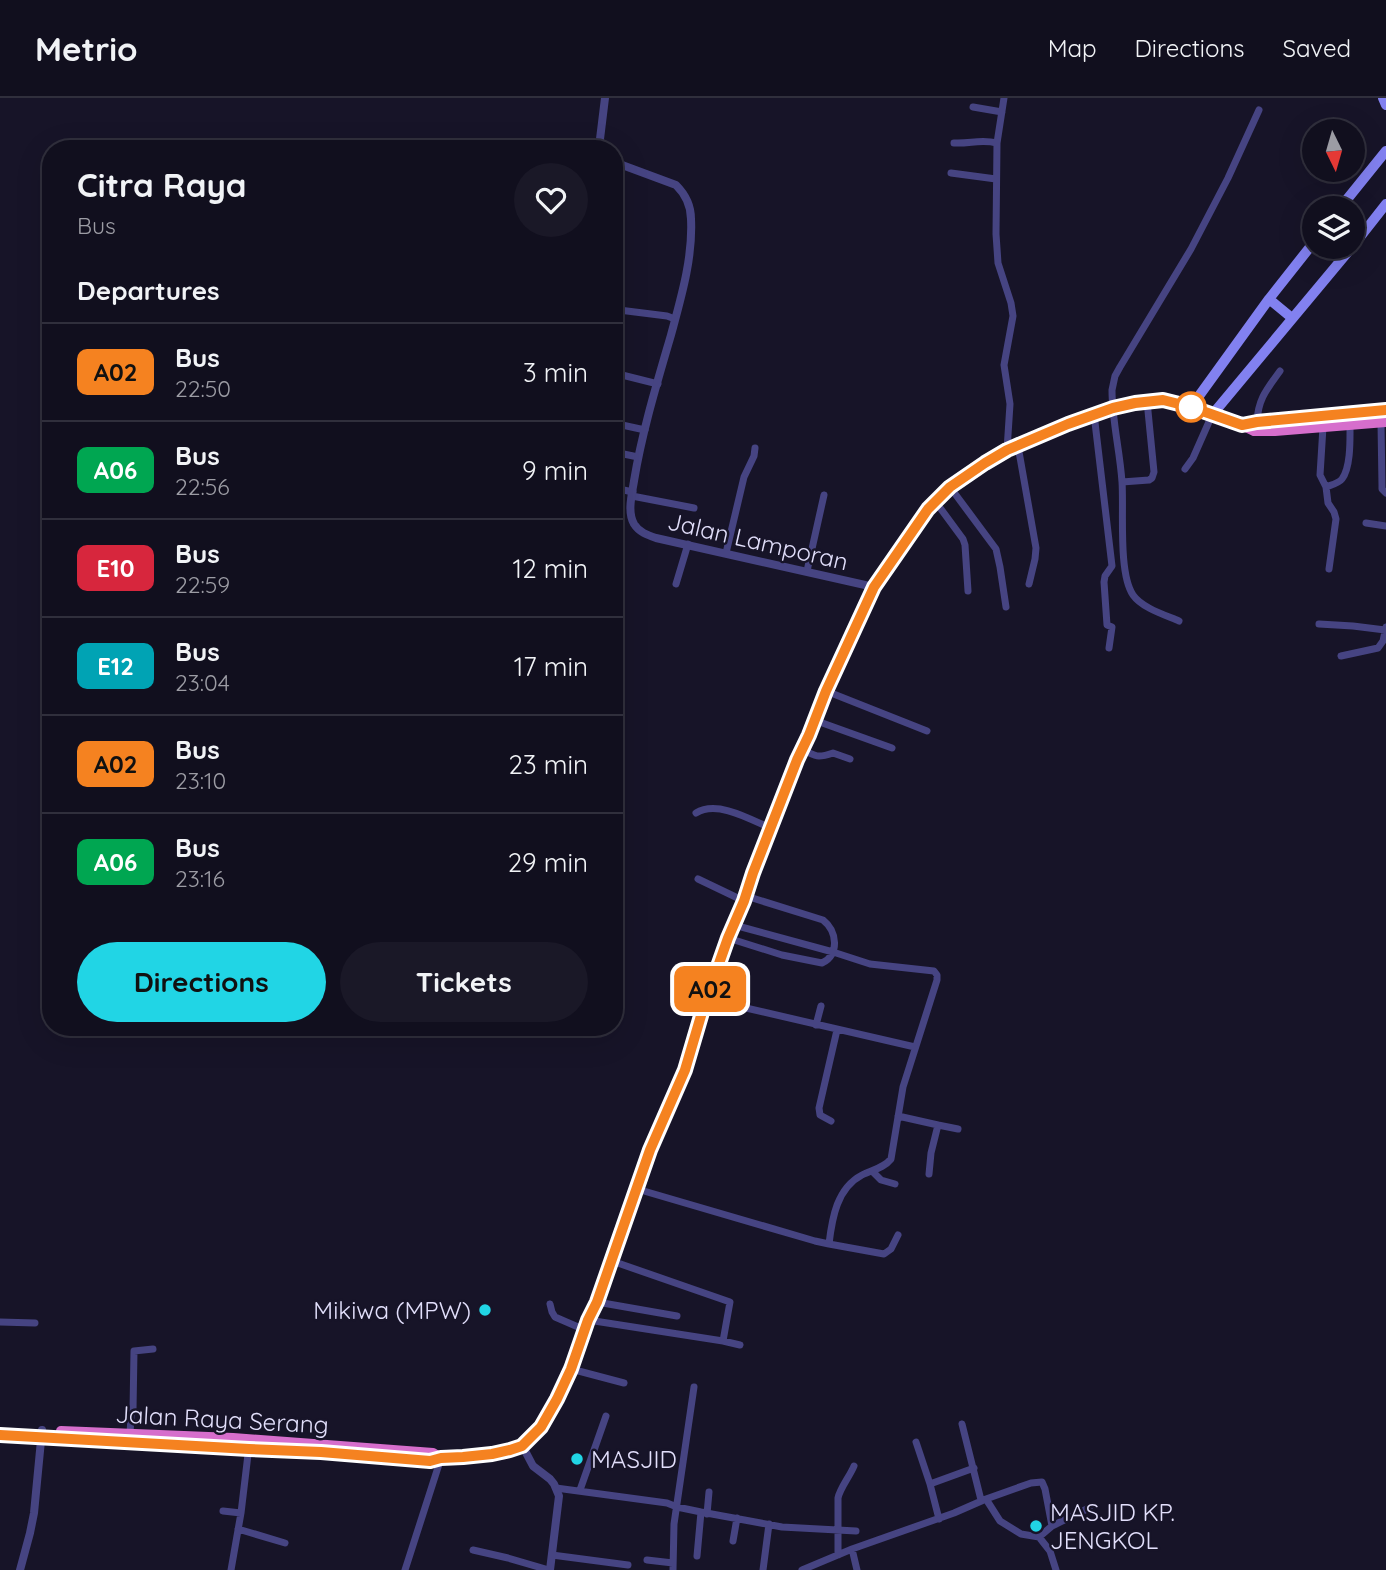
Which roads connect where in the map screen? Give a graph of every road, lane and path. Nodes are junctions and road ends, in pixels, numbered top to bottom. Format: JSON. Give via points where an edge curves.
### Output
{"nodes":[{"id":1,"x":606,"y":98,"type":"edge"},
{"id":2,"x":1004,"y":98,"type":"edge"},
{"id":3,"x":1382,"y":98,"type":"edge"},
{"id":4,"x":1386,"y":105,"type":"edge"},
{"id":5,"x":973,"y":107,"type":"dead end"},
{"id":6,"x":1259,"y":110,"type":"dead end"},
{"id":7,"x":1002,"y":112,"type":"junction"},
{"id":8,"x":600,"y":140,"type":"edge"},
{"id":9,"x":954,"y":143,"type":"dead end"},
{"id":10,"x":997,"y":143,"type":"junction"},
{"id":11,"x":1386,"y":151,"type":"edge"},
{"id":12,"x":1386,"y":162,"type":"edge"},
{"id":13,"x":1374,"y":165,"type":"junction"},
{"id":14,"x":623,"y":166,"type":"edge"},
{"id":15,"x":951,"y":173,"type":"dead end"},
{"id":16,"x":996,"y":178,"type":"junction"},
{"id":17,"x":1349,"y":196,"type":"edge"},
{"id":18,"x":1386,"y":204,"type":"edge"},
{"id":19,"x":1365,"y":230,"type":"edge"},
{"id":20,"x":1302,"y":257,"type":"edge"},
{"id":21,"x":1341,"y":259,"type":"edge"},
{"id":22,"x":1269,"y":299,"type":"junction"},
{"id":23,"x":623,"y":310,"type":"edge"},
{"id":24,"x":1292,"y":318,"type":"junction"},
{"id":25,"x":675,"y":319,"type":"junction"},
{"id":26,"x":1280,"y":371,"type":"dead end"},
{"id":27,"x":623,"y":375,"type":"edge"},
{"id":28,"x":658,"y":384,"type":"junction"},
{"id":29,"x":1147,"y":401,"type":"junction"},
{"id":30,"x":1191,"y":407,"type":"junction"},
{"id":31,"x":1113,"y":408,"type":"junction"},
{"id":32,"x":1386,"y":410,"type":"edge"},
{"id":33,"x":1094,"y":414,"type":"junction"},
{"id":34,"x":1212,"y":415,"type":"junction"},
{"id":35,"x":1257,"y":422,"type":"junction"},
{"id":36,"x":1384,"y":423,"type":"edge"},
{"id":37,"x":623,"y":425,"type":"edge"},
{"id":38,"x":1242,"y":425,"type":"junction"},
{"id":39,"x":1350,"y":425,"type":"junction"},
{"id":40,"x":1323,"y":427,"type":"junction"},
{"id":41,"x":645,"y":430,"type":"junction"},
{"id":42,"x":755,"y":448,"type":"dead end"},
{"id":43,"x":1013,"y":448,"type":"junction"},
{"id":44,"x":623,"y":454,"type":"edge"},
{"id":45,"x":638,"y":457,"type":"junction"},
{"id":46,"x":1185,"y":469,"type":"dead end"},
{"id":47,"x":1122,"y":482,"type":"junction"},
{"id":48,"x":950,"y":487,"type":"junction"},
{"id":49,"x":1326,"y":487,"type":"junction"},
{"id":50,"x":623,"y":491,"type":"edge"},
{"id":51,"x":1386,"y":493,"type":"edge"},
{"id":52,"x":632,"y":494,"type":"junction"},
{"id":53,"x":824,"y":495,"type":"dead end"},
{"id":54,"x":935,"y":501,"type":"junction"},
{"id":55,"x":694,"y":508,"type":"dead end"},
{"id":56,"x":1366,"y":523,"type":"dead end"},
{"id":57,"x":1386,"y":526,"type":"edge"},
{"id":58,"x":688,"y":544,"type":"junction"},
{"id":59,"x":726,"y":553,"type":"junction"},
{"id":60,"x":1328,"y":569,"type":"dead end"},
{"id":61,"x":807,"y":570,"type":"junction"},
{"id":62,"x":676,"y":584,"type":"dead end"},
{"id":63,"x":1029,"y":584,"type":"dead end"},
{"id":64,"x":874,"y":587,"type":"junction"},
{"id":65,"x":968,"y":591,"type":"dead end"},
{"id":66,"x":1006,"y":607,"type":"dead end"},
{"id":67,"x":1179,"y":621,"type":"dead end"},
{"id":68,"x":1319,"y":624,"type":"dead end"},
{"id":69,"x":1386,"y":629,"type":"edge"},
{"id":70,"x":1109,"y":649,"type":"dead end"},
{"id":71,"x":1341,"y":656,"type":"dead end"},
{"id":72,"x":826,"y":691,"type":"junction"},
{"id":73,"x":814,"y":720,"type":"junction"},
{"id":74,"x":927,"y":731,"type":"dead end"},
{"id":75,"x":892,"y":748,"type":"dead end"},
{"id":76,"x":802,"y":749,"type":"junction"},
{"id":77,"x":850,"y":759,"type":"dead end"},
{"id":78,"x":696,"y":813,"type":"dead end"},
{"id":79,"x":770,"y":828,"type":"junction"},
{"id":80,"x":698,"y":879,"type":"dead end"},
{"id":81,"x":745,"y":899,"type":"junction"},
{"id":82,"x":734,"y":925,"type":"junction"},
{"id":83,"x":728,"y":938,"type":"junction"},
{"id":84,"x":833,"y":952,"type":"junction"},
{"id":85,"x":707,"y":999,"type":"junction"},
{"id":86,"x":821,"y":1006,"type":"dead end"},
{"id":87,"x":816,"y":1026,"type":"junction"},
{"id":88,"x":837,"y":1030,"type":"junction"},
{"id":89,"x":915,"y":1047,"type":"junction"},
{"id":90,"x":898,"y":1116,"type":"junction"},
{"id":91,"x":831,"y":1121,"type":"dead end"},
{"id":92,"x":938,"y":1125,"type":"junction"},
{"id":93,"x":958,"y":1129,"type":"dead end"},
{"id":94,"x":872,"y":1171,"type":"junction"},
{"id":95,"x":929,"y":1174,"type":"dead end"},
{"id":96,"x":895,"y":1184,"type":"dead end"},
{"id":97,"x":637,"y":1189,"type":"junction"},
{"id":98,"x":898,"y":1236,"type":"dead end"},
{"id":99,"x":829,"y":1244,"type":"junction"},
{"id":100,"x":612,"y":1261,"type":"junction"},
{"id":101,"x":597,"y":1302,"type":"junction"},
{"id":102,"x":550,"y":1304,"type":"dead end"},
{"id":103,"x":677,"y":1316,"type":"dead end"},
{"id":104,"x":0,"y":1322,"type":"edge"},
{"id":105,"x":35,"y":1323,"type":"dead end"},
{"id":106,"x":587,"y":1325,"type":"junction"},
{"id":107,"x":723,"y":1341,"type":"junction"},
{"id":108,"x":740,"y":1345,"type":"dead end"},
{"id":109,"x":153,"y":1349,"type":"dead end"},
{"id":110,"x":571,"y":1369,"type":"junction"},
{"id":111,"x":624,"y":1383,"type":"dead end"},
{"id":112,"x":694,"y":1387,"type":"dead end"},
{"id":113,"x":606,"y":1416,"type":"dead end"},
{"id":114,"x":962,"y":1424,"type":"dead end"},
{"id":115,"x":0,"y":1432,"type":"edge"},
{"id":116,"x":42,"y":1433,"type":"junction"},
{"id":117,"x":130,"y":1434,"type":"junction"},
{"id":118,"x":916,"y":1442,"type":"dead end"},
{"id":119,"x":249,"y":1445,"type":"junction"},
{"id":120,"x":522,"y":1446,"type":"junction"},
{"id":121,"x":441,"y":1458,"type":"junction"},
{"id":122,"x":854,"y":1466,"type":"dead end"},
{"id":123,"x":974,"y":1468,"type":"junction"},
{"id":124,"x":930,"y":1484,"type":"junction"},
{"id":125,"x":556,"y":1488,"type":"junction"},
{"id":126,"x":580,"y":1490,"type":"junction"},
{"id":127,"x":709,"y":1492,"type":"dead end"},
{"id":128,"x":984,"y":1500,"type":"junction"},
{"id":129,"x":677,"y":1507,"type":"junction"},
{"id":130,"x":1089,"y":1508,"type":"dead end"},
{"id":131,"x":223,"y":1511,"type":"dead end"},
{"id":132,"x":241,"y":1513,"type":"junction"},
{"id":133,"x":704,"y":1513,"type":"junction"},
{"id":134,"x":737,"y":1518,"type":"junction"},
{"id":135,"x":939,"y":1519,"type":"junction"},
{"id":136,"x":769,"y":1524,"type":"junction"},
{"id":137,"x":1052,"y":1526,"type":"junction"},
{"id":138,"x":238,"y":1529,"type":"junction"},
{"id":139,"x":837,"y":1531,"type":"junction"},
{"id":140,"x":856,"y":1531,"type":"dead end"},
{"id":141,"x":1039,"y":1537,"type":"junction"},
{"id":142,"x":733,"y":1541,"type":"dead end"},
{"id":143,"x":285,"y":1543,"type":"dead end"},
{"id":144,"x":852,"y":1549,"type":"junction"},
{"id":145,"x":473,"y":1550,"type":"dead end"},
{"id":146,"x":552,"y":1555,"type":"junction"},
{"id":147,"x":838,"y":1555,"type":"junction"},
{"id":148,"x":697,"y":1556,"type":"dead end"},
{"id":149,"x":648,"y":1560,"type":"dead end"},
{"id":150,"x":628,"y":1565,"type":"dead end"},
{"id":151,"x":673,"y":1567,"type":"edge"},
{"id":152,"x":20,"y":1570,"type":"edge"},
{"id":153,"x":231,"y":1570,"type":"edge"},
{"id":154,"x":405,"y":1570,"type":"edge"},
{"id":155,"x":549,"y":1570,"type":"edge"},
{"id":156,"x":763,"y":1570,"type":"edge"},
{"id":157,"x":802,"y":1570,"type":"edge"},
{"id":158,"x":857,"y":1570,"type":"edge"},
{"id":159,"x":1056,"y":1570,"type":"edge"}],
"edges":[{"from":1,"to":8,"type":"street"},
{"from":2,"to":7,"type":"street"},
{"from":3,"to":4,"type":"main road"},
{"from":5,"to":7,"type":"street"},
{"from":6,"to":31,"type":"street","via":[[1191,249],[1115,376]]},
{"from":7,"to":10,"type":"street"},
{"from":9,"to":10,"type":"street"},
{"from":10,"to":16,"type":"street"},
{"from":11,"to":13,"type":"main road"},
{"from":12,"to":13,"type":"main road"},
{"from":13,"to":17,"type":"main road"},
{"from":14,"to":25,"type":"street","name":"Jalan Lamporan","via":[[676,186],[687,201],[691,242]]},
{"from":15,"to":16,"type":"street"},
{"from":16,"to":43,"type":"street","via":[[998,263],[1013,316],[1004,365]]},
{"from":18,"to":19,"type":"main road"},
{"from":20,"to":22,"type":"main road"},
{"from":21,"to":24,"type":"main road"},
{"from":22,"to":24,"type":"main road"},
{"from":22,"to":30,"type":"main road"},
{"from":23,"to":25,"type":"street"},
{"from":24,"to":34,"type":"main road"},
{"from":25,"to":28,"type":"street","name":"Jalan Lamporan"},
{"from":26,"to":35,"type":"street","via":[[1264,393]]},
{"from":27,"to":28,"type":"street"},
{"from":28,"to":41,"type":"street","name":"Jalan Lamporan"},
{"from":29,"to":30,"type":"highway"},
{"from":29,"to":31,"type":"highway"},
{"from":29,"to":47,"type":"street","via":[[1154,472],[1149,480]]},
{"from":30,"to":34,"type":"highway"},
{"from":31,"to":33,"type":"highway"},
{"from":31,"to":47,"type":"street"},
{"from":32,"to":35,"type":"highway"},
{"from":33,"to":43,"type":"highway"},
{"from":33,"to":70,"type":"street","via":[[1112,566],[1104,582],[1107,625],[1112,627]]},
{"from":34,"to":38,"type":"highway"},
{"from":34,"to":46,"type":"street"},
{"from":35,"to":38,"type":"highway"},
{"from":36,"to":39,"type":"highway"},
{"from":36,"to":51,"type":"street","via":[[1382,489]]},
{"from":37,"to":41,"type":"street"},
{"from":38,"to":40,"type":"highway","via":[[1254,431]]},
{"from":39,"to":40,"type":"highway"},
{"from":39,"to":49,"type":"street","via":[[1344,475]]},
{"from":40,"to":49,"type":"street","via":[[1320,475]]},
{"from":41,"to":45,"type":"street","name":"Jalan Lamporan"},
{"from":42,"to":59,"type":"street"},
{"from":43,"to":48,"type":"highway"},
{"from":43,"to":63,"type":"street","via":[[1036,548]]},
{"from":44,"to":45,"type":"street"},
{"from":45,"to":52,"type":"street","name":"Jalan Lamporan"},
{"from":47,"to":67,"type":"street","via":[[1123,556],[1132,593]]},
{"from":48,"to":54,"type":"highway"},
{"from":48,"to":66,"type":"street","via":[[996,549]]},
{"from":49,"to":60,"type":"street","via":[[1336,519]]},
{"from":50,"to":52,"type":"street"},
{"from":52,"to":55,"type":"street"},
{"from":52,"to":58,"type":"street","name":"Jalan Lamporan","via":[[631,515],[640,531]]},
{"from":53,"to":61,"type":"street"},
{"from":54,"to":64,"type":"highway"},
{"from":54,"to":65,"type":"street","via":[[963,539]]},
{"from":56,"to":57,"type":"street"},
{"from":58,"to":59,"type":"street","name":"Jalan Lamporan"},
{"from":58,"to":62,"type":"street"},
{"from":59,"to":61,"type":"street","name":"Jalan Lamporan"},
{"from":61,"to":64,"type":"street","name":"Jalan Lamporan"},
{"from":64,"to":72,"type":"highway"},
{"from":68,"to":69,"type":"street"},
{"from":69,"to":71,"type":"street","via":[[1378,648]]},
{"from":72,"to":73,"type":"highway"},
{"from":72,"to":74,"type":"street"},
{"from":73,"to":75,"type":"street"},
{"from":73,"to":76,"type":"highway"},
{"from":76,"to":77,"type":"street","via":[[818,757],[833,753]]},
{"from":76,"to":79,"type":"highway"},
{"from":78,"to":79,"type":"street","via":[[727,811]]},
{"from":79,"to":81,"type":"highway"},
{"from":80,"to":81,"type":"street"},
{"from":81,"to":82,"type":"highway"},
{"from":81,"to":84,"type":"street","via":[[824,920],[835,936]]},
{"from":82,"to":83,"type":"highway"},
{"from":82,"to":84,"type":"street"},
{"from":83,"to":84,"type":"street","via":[[822,964]]},
{"from":83,"to":85,"type":"highway"},
{"from":84,"to":89,"type":"street","via":[[870,964],[936,972]]},
{"from":85,"to":87,"type":"street"},
{"from":85,"to":97,"type":"highway","via":[[685,1070]]},
{"from":86,"to":87,"type":"street"},
{"from":87,"to":88,"type":"street"},
{"from":88,"to":89,"type":"street"},
{"from":88,"to":91,"type":"street","via":[[819,1108],[820,1115]]},
{"from":89,"to":90,"type":"street"},
{"from":90,"to":92,"type":"street"},
{"from":90,"to":94,"type":"street","via":[[890,1161]]},
{"from":92,"to":93,"type":"street"},
{"from":92,"to":95,"type":"street"},
{"from":94,"to":96,"type":"street"},
{"from":94,"to":99,"type":"street","via":[[844,1191],[833,1217]]},
{"from":97,"to":99,"type":"street"},
{"from":97,"to":100,"type":"highway"},
{"from":98,"to":99,"type":"street","via":[[884,1254]]},
{"from":100,"to":101,"type":"highway"},
{"from":100,"to":107,"type":"street","via":[[730,1303]]},
{"from":101,"to":103,"type":"street"},
{"from":101,"to":106,"type":"highway"},
{"from":102,"to":106,"type":"street","via":[[555,1317]]},
{"from":104,"to":105,"type":"street"},
{"from":106,"to":107,"type":"street"},
{"from":106,"to":110,"type":"highway"},
{"from":107,"to":108,"type":"street"},
{"from":109,"to":117,"type":"street","via":[[134,1351]]},
{"from":110,"to":111,"type":"street"},
{"from":110,"to":120,"type":"highway","via":[[541,1427]]},
{"from":112,"to":129,"type":"street"},
{"from":113,"to":126,"type":"street"},
{"from":114,"to":123,"type":"street"},
{"from":115,"to":116,"type":"highway","name":"Jalan Raya Serang"},
{"from":116,"to":117,"type":"highway","name":"Jalan Raya Serang"},
{"from":116,"to":119,"type":"highway","name":"Jalan Raya Serang"},
{"from":116,"to":152,"type":"street","via":[[30,1533]]},
{"from":117,"to":119,"type":"highway","name":"Jalan Raya Serang"},
{"from":118,"to":124,"type":"street"},
{"from":119,"to":121,"type":"highway","name":"Jalan Raya Serang","via":[[433,1453]]},
{"from":119,"to":132,"type":"street"},
{"from":120,"to":121,"type":"highway","name":"Jalan Raya Serang","via":[[492,1454]]},
{"from":120,"to":125,"type":"street","via":[[533,1466]]},
{"from":121,"to":154,"type":"street"},
{"from":122,"to":139,"type":"street","via":[[839,1492]]},
{"from":123,"to":124,"type":"street"},
{"from":123,"to":128,"type":"street"},
{"from":124,"to":135,"type":"street"},
{"from":125,"to":126,"type":"street"},
{"from":125,"to":146,"type":"street","via":[[559,1505]]},
{"from":126,"to":129,"type":"street"},
{"from":127,"to":133,"type":"street"},
{"from":128,"to":135,"type":"street"},
{"from":128,"to":137,"type":"street","via":[[1042,1482]]},
{"from":128,"to":141,"type":"street","via":[[1000,1521],[1021,1534]]},
{"from":129,"to":133,"type":"street"},
{"from":129,"to":151,"type":"street"},
{"from":130,"to":137,"type":"street"},
{"from":131,"to":132,"type":"street"},
{"from":132,"to":138,"type":"street"},
{"from":133,"to":134,"type":"street"},
{"from":133,"to":148,"type":"street"},
{"from":134,"to":136,"type":"street"},
{"from":134,"to":142,"type":"street"},
{"from":135,"to":144,"type":"street"},
{"from":136,"to":139,"type":"street"},
{"from":136,"to":156,"type":"street"},
{"from":137,"to":141,"type":"street"},
{"from":138,"to":143,"type":"street"},
{"from":138,"to":153,"type":"street"},
{"from":139,"to":140,"type":"street"},
{"from":139,"to":147,"type":"street"},
{"from":141,"to":159,"type":"street"},
{"from":144,"to":147,"type":"street"},
{"from":144,"to":158,"type":"street"},
{"from":145,"to":155,"type":"street"},
{"from":146,"to":150,"type":"street"},
{"from":146,"to":155,"type":"street"},
{"from":147,"to":157,"type":"street"},
{"from":149,"to":151,"type":"street"}]}
